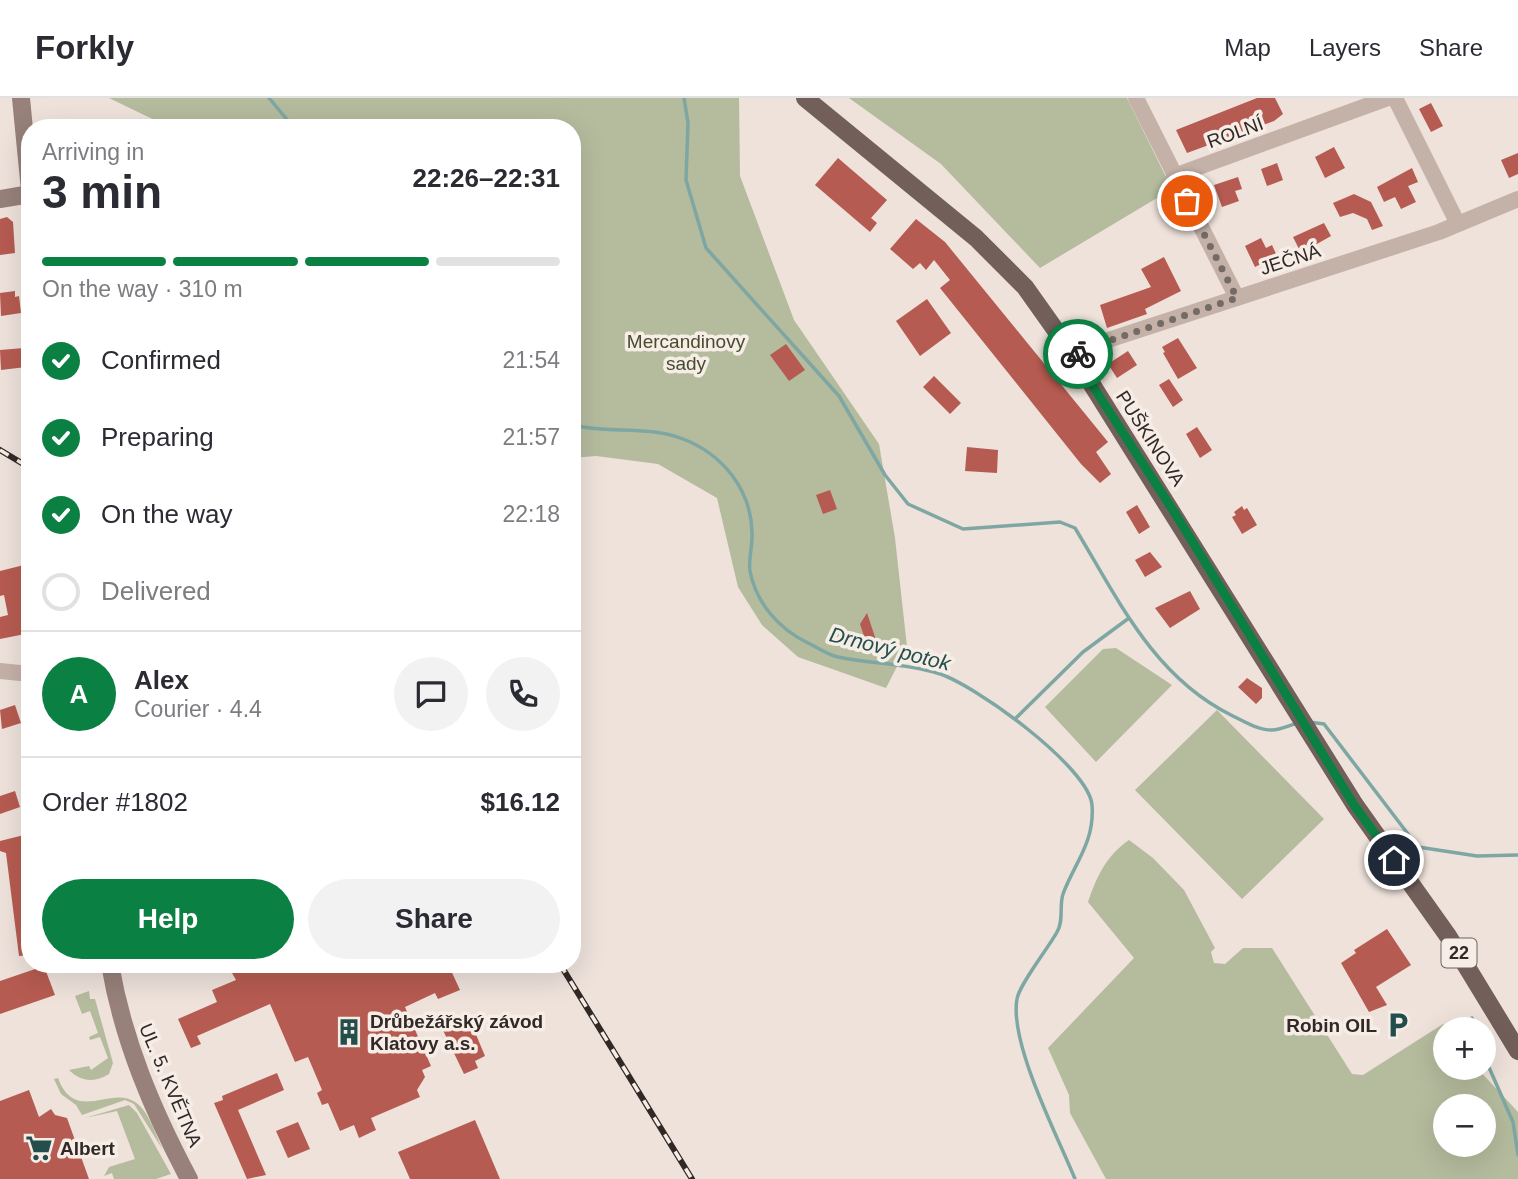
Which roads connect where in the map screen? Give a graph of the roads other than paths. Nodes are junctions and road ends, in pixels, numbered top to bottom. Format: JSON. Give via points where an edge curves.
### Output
{"nodes":[{"id":1,"x":21,"y":98,"type":"edge"},
{"id":2,"x":805,"y":98,"type":"edge"},
{"id":3,"x":1136,"y":98,"type":"edge"},
{"id":4,"x":1388,"y":98,"type":"edge"},
{"id":5,"x":1395,"y":98,"type":"edge"},
{"id":6,"x":23,"y":119,"type":"edge"},
{"id":7,"x":1174,"y":176,"type":"junction"},
{"id":8,"x":21,"y":195,"type":"edge"},
{"id":9,"x":0,"y":199,"type":"edge"},
{"id":10,"x":1518,"y":199,"type":"edge"},
{"id":11,"x":1458,"y":224,"type":"junction"},
{"id":12,"x":1237,"y":298,"type":"junction"},
{"id":13,"x":1074,"y":356,"type":"junction"},
{"id":14,"x":0,"y":671,"type":"edge"},
{"id":15,"x":21,"y":673,"type":"edge"},
{"id":16,"x":112,"y":973,"type":"edge"},
{"id":17,"x":1518,"y":1051,"type":"edge"},
{"id":18,"x":189,"y":1179,"type":"edge"}],
"edges":[{"from":1,"to":6,"type":"street"},
{"from":2,"to":13,"type":"main road","name":"PUŠKINOVA","number":"22","via":[[976,237],[1024,287]]},
{"from":3,"to":7,"type":"street"},
{"from":4,"to":7,"type":"street","name":"ROLNÍ"},
{"from":5,"to":11,"type":"street"},
{"from":7,"to":12,"type":"street"},
{"from":8,"to":9,"type":"street"},
{"from":10,"to":11,"type":"street","name":"JEČNÁ"},
{"from":11,"to":12,"type":"street","name":"JEČNÁ"},
{"from":12,"to":13,"type":"street","name":"JEČNÁ"},
{"from":13,"to":17,"type":"main road","name":"PUŠKINOVA","number":"22","via":[[1354,805],[1448,936]]},
{"from":14,"to":15,"type":"street"},
{"from":16,"to":18,"type":"street","name":"UL. 5. KVĚTNA","via":[[141,1078]]}]}
